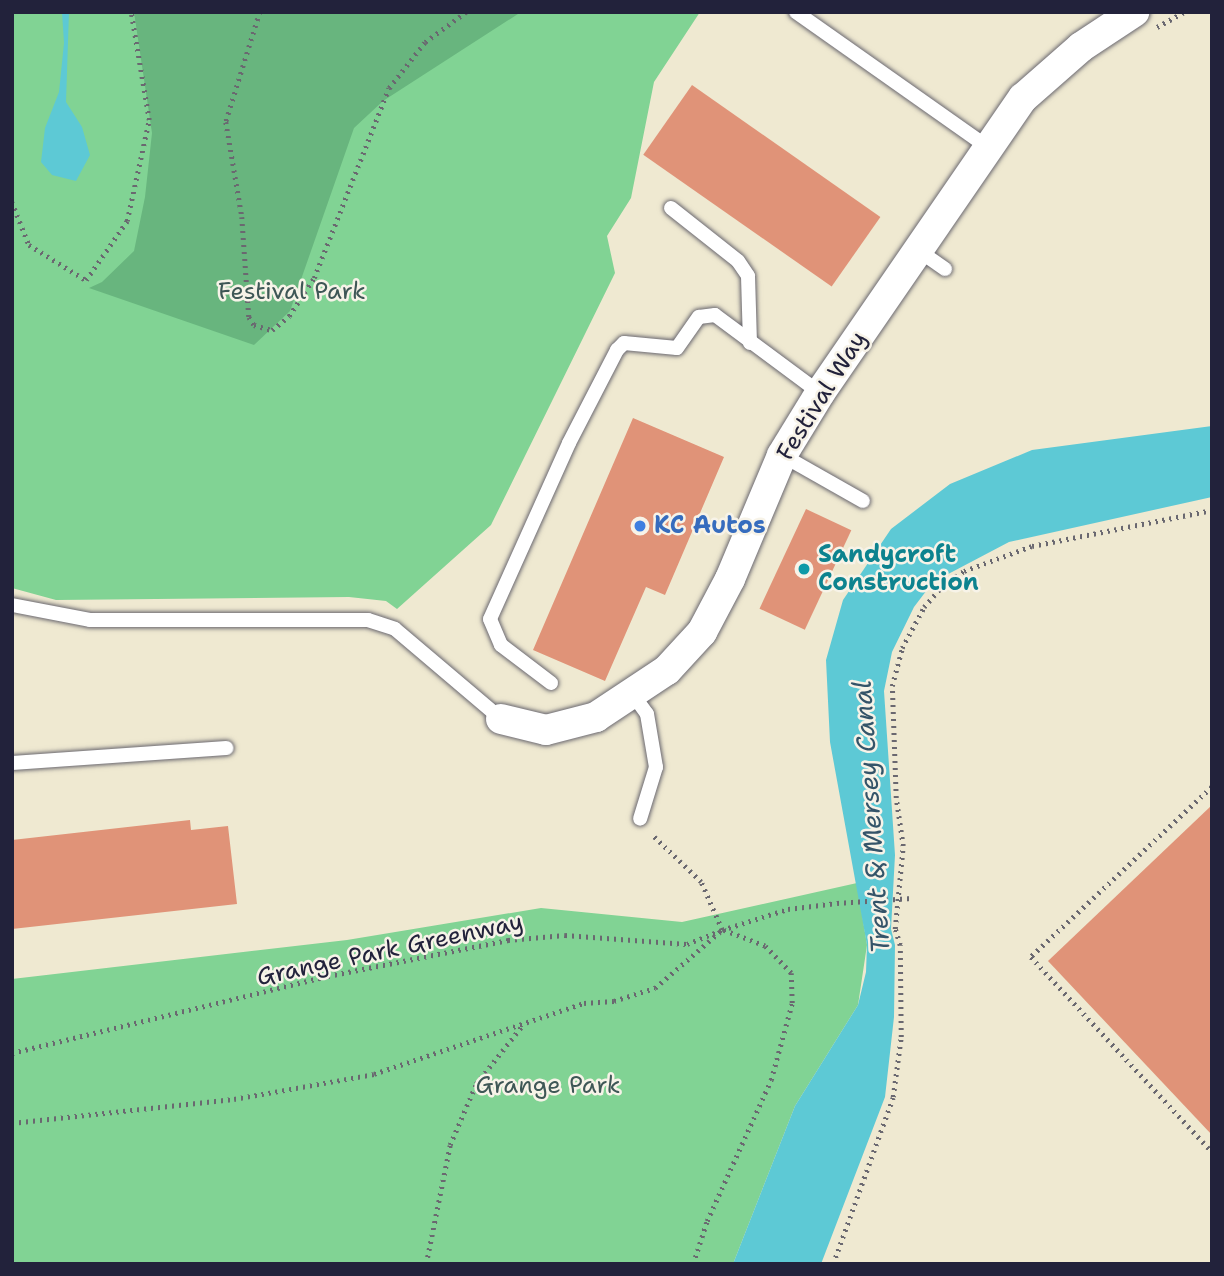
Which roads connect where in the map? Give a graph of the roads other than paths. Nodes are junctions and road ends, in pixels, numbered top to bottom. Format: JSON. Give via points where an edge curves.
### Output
{"nodes":[{"id":1,"x":796,"y":12,"type":"edge"},
{"id":2,"x":1134,"y":12,"type":"edge"},
{"id":3,"x":989,"y":148,"type":"junction"},
{"id":4,"x":671,"y":208,"type":"dead end"},
{"id":5,"x":918,"y":250,"type":"junction"},
{"id":6,"x":945,"y":269,"type":"dead end"},
{"id":7,"x":750,"y":342,"type":"junction"},
{"id":8,"x":820,"y":393,"type":"junction"},
{"id":9,"x":782,"y":455,"type":"junction"},
{"id":10,"x":863,"y":501,"type":"dead end"},
{"id":11,"x":12,"y":605,"type":"edge"},
{"id":12,"x":551,"y":683,"type":"dead end"},
{"id":13,"x":634,"y":696,"type":"junction"},
{"id":14,"x":502,"y":719,"type":"joint"},
{"id":15,"x":226,"y":748,"type":"dead end"},
{"id":16,"x":12,"y":763,"type":"edge"},
{"id":17,"x":640,"y":819,"type":"road end"}],
"edges":[{"from":1,"to":3,"type":"lane"},
{"from":2,"to":3,"type":"street","name":"Festival Way","via":[[1081,47],[1023,98]]},
{"from":3,"to":5,"type":"street","name":"Festival Way"},
{"from":4,"to":7,"type":"lane","via":[[738,261],[748,276]]},
{"from":5,"to":6,"type":"lane"},
{"from":5,"to":8,"type":"street","name":"Festival Way"},
{"from":7,"to":8,"type":"lane"},
{"from":7,"to":12,"type":"lane","via":[[715,315],[706,314],[677,348],[624,343],[606,370],[490,619],[500,645]]},
{"from":8,"to":9,"type":"street","name":"Festival Way"},
{"from":9,"to":10,"type":"lane"},
{"from":9,"to":13,"type":"street","name":"Festival Way","via":[[730,579],[702,632],[667,670]]},
{"from":11,"to":14,"type":"lane","via":[[90,620],[368,620],[395,629]]},
{"from":13,"to":14,"type":"street","name":"Festival Way","via":[[596,717],[546,730]]},
{"from":13,"to":17,"type":"lane","via":[[647,714],[656,767]]},
{"from":15,"to":16,"type":"lane"}]}
